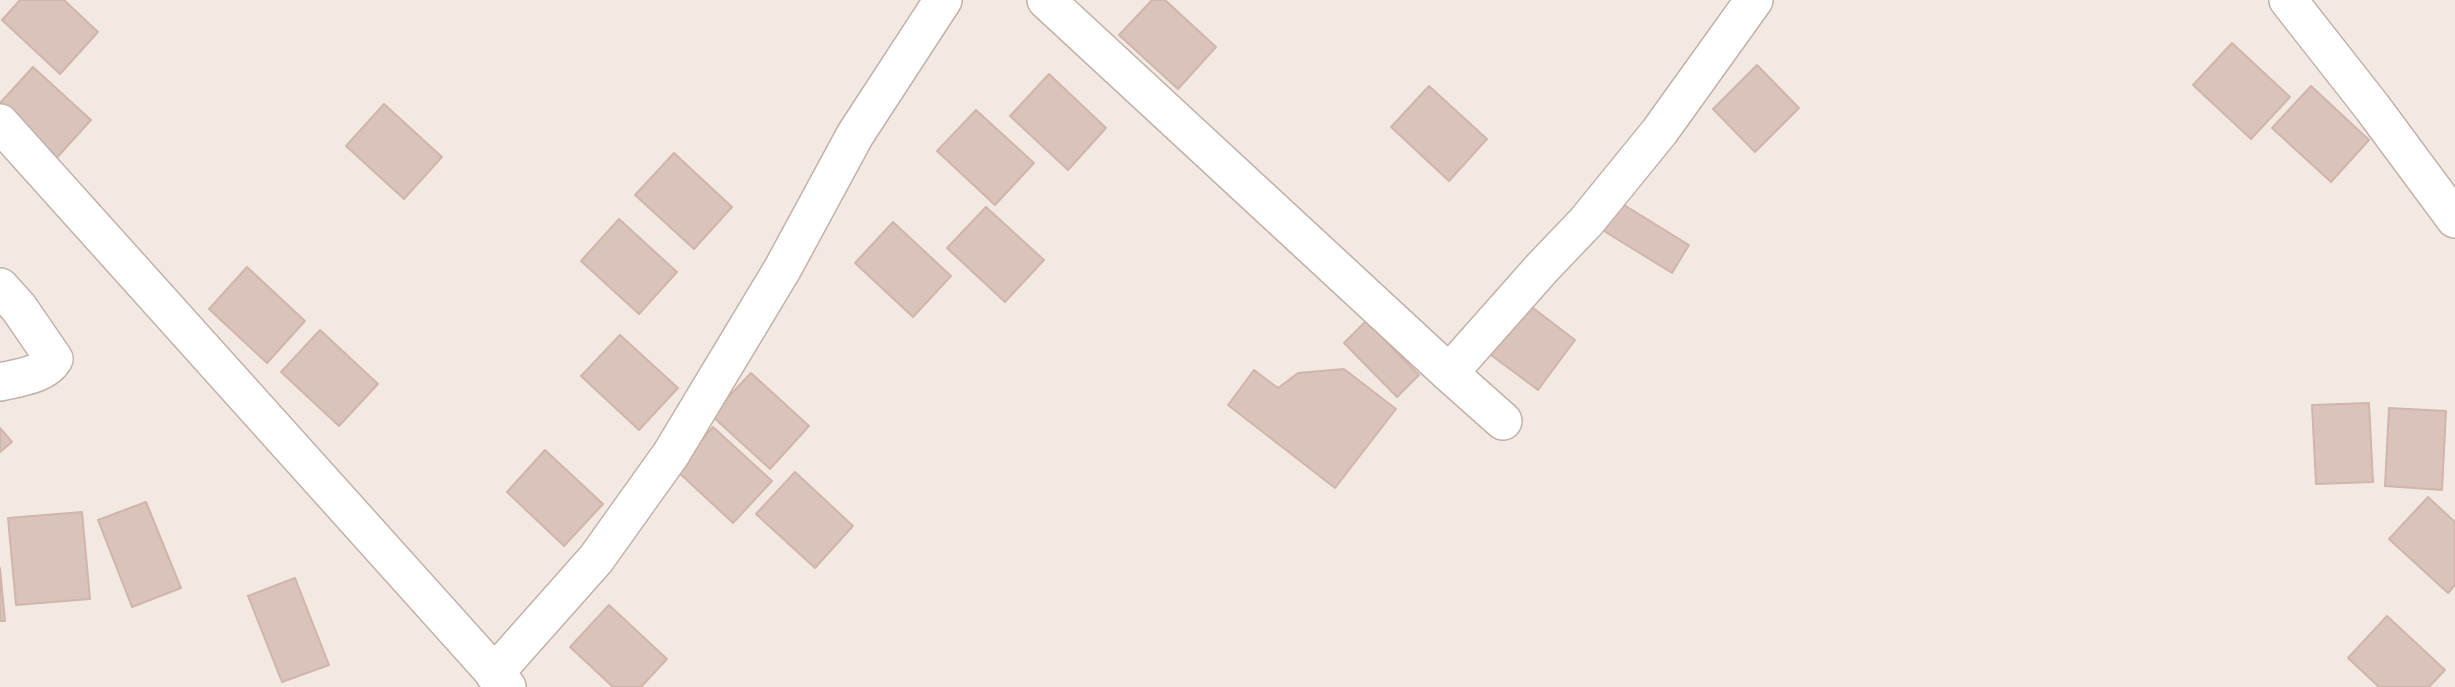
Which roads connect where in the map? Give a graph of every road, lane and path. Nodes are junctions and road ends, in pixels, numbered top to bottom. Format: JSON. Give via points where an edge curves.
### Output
{"nodes":[{"id":1,"x":943,"y":0,"type":"edge"},
{"id":2,"x":1046,"y":0,"type":"edge"},
{"id":3,"x":1754,"y":0,"type":"edge"},
{"id":4,"x":2288,"y":0,"type":"edge"},
{"id":5,"x":0,"y":123,"type":"edge"},
{"id":6,"x":2455,"y":219,"type":"edge"},
{"id":7,"x":0,"y":287,"type":"edge"},
{"id":8,"x":1449,"y":373,"type":"junction"},
{"id":9,"x":0,"y":382,"type":"edge"},
{"id":10,"x":1503,"y":421,"type":"dead end"},
{"id":11,"x":501,"y":680,"type":"edge"}],
"edges":[{"from":1,"to":11,"type":"street","via":[[855,135],[783,268],[671,454]]},
{"from":2,"to":8,"type":"street"},
{"from":3,"to":8,"type":"street","via":[[1595,212]]},
{"from":4,"to":6,"type":"street"},
{"from":5,"to":11,"type":"street"},
{"from":7,"to":9,"type":"street","via":[[54,359],[39,372]]},
{"from":8,"to":10,"type":"street"}]}
